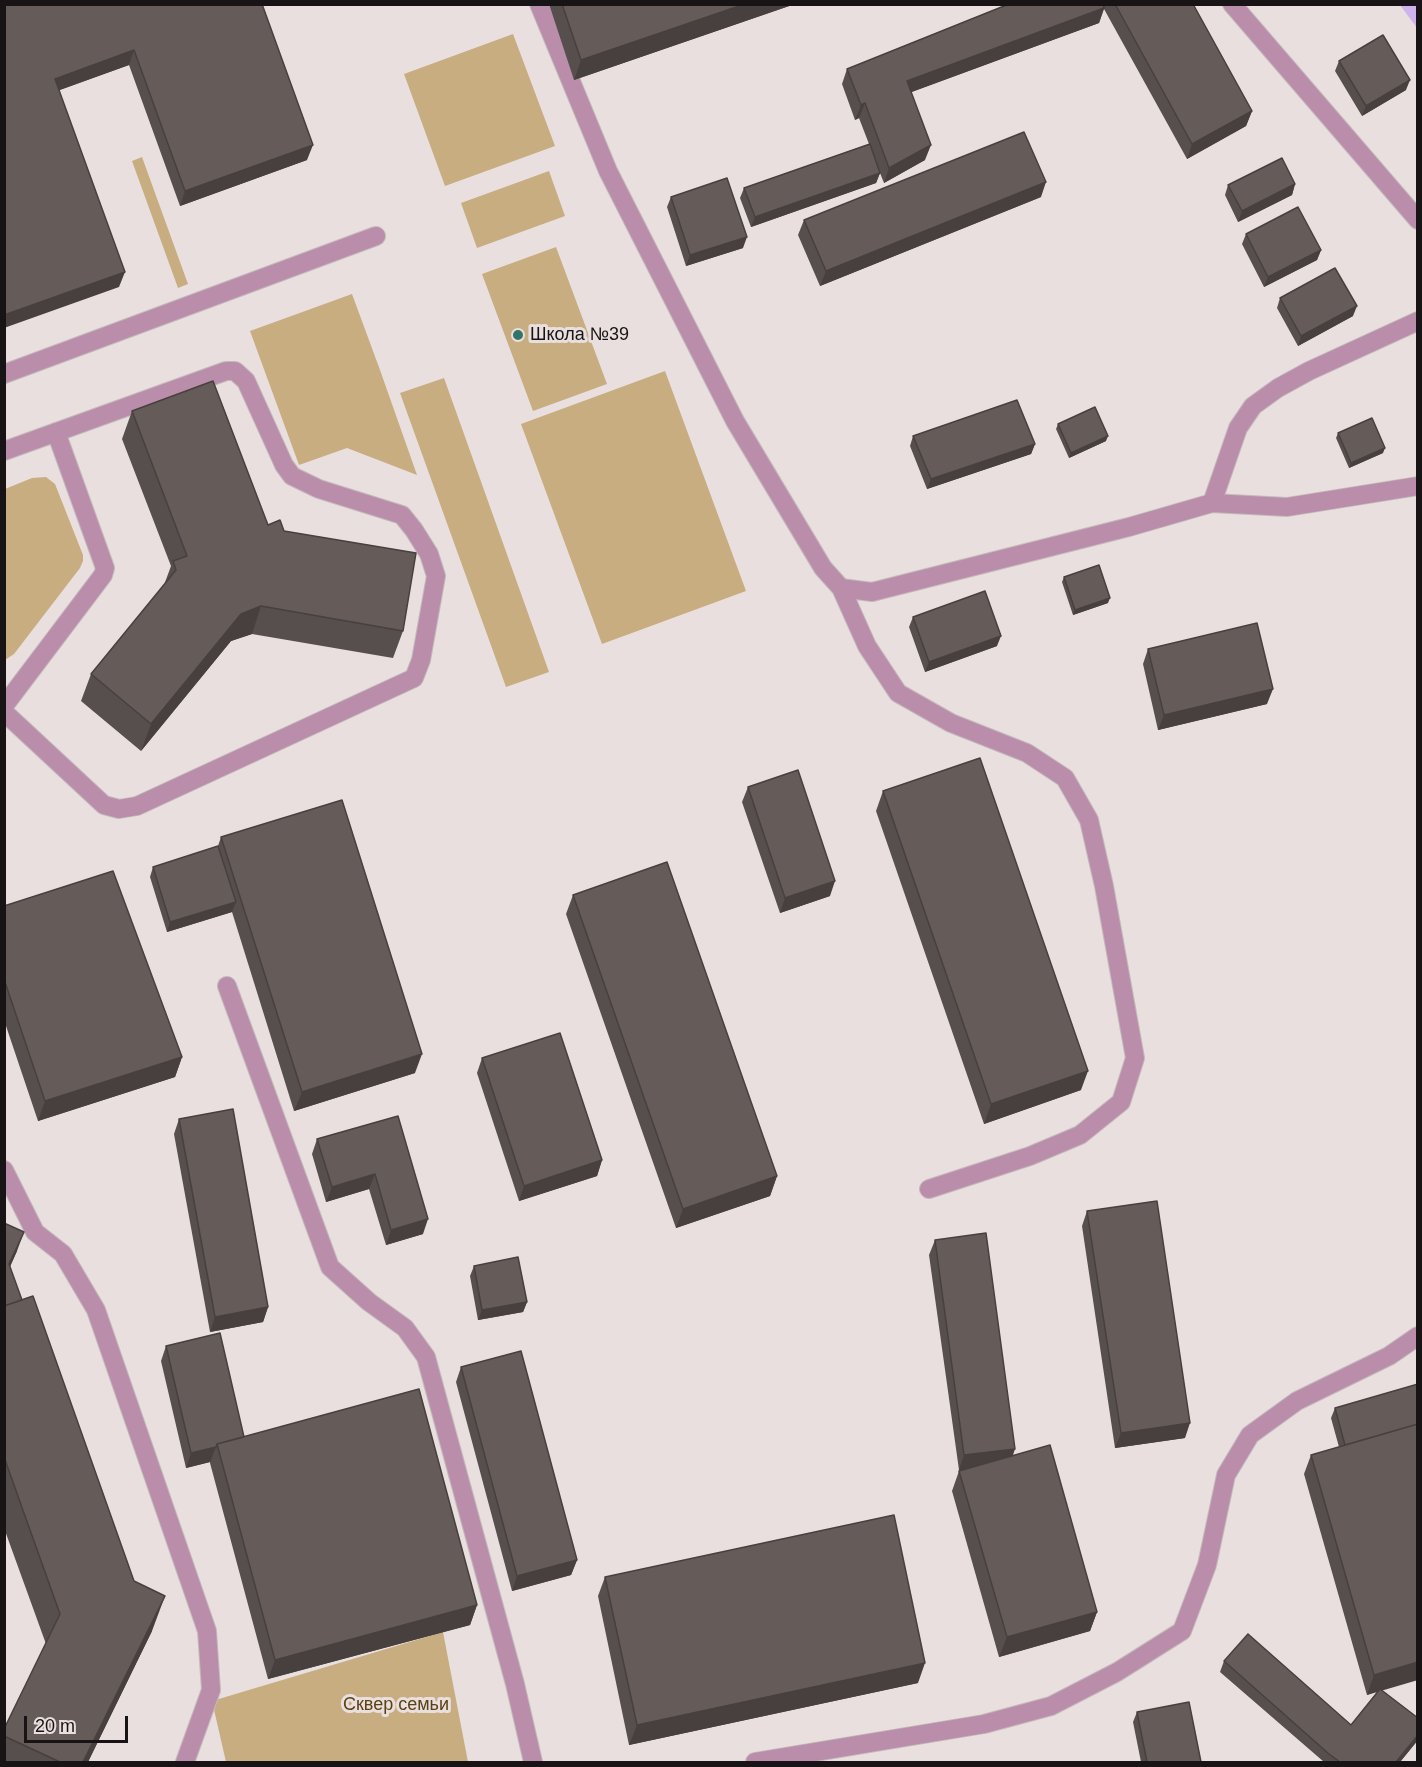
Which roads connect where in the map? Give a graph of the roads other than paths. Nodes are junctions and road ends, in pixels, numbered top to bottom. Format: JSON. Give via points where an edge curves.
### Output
{"nodes":[{"id":1,"x":539,"y":4,"type":"edge"},
{"id":2,"x":1232,"y":4,"type":"edge"},
{"id":3,"x":1418,"y":220,"type":"edge"},
{"id":4,"x":376,"y":236,"type":"dead end"},
{"id":5,"x":1418,"y":321,"type":"edge"},
{"id":6,"x":4,"y":374,"type":"edge"},
{"id":7,"x":56,"y":432,"type":"junction"},
{"id":8,"x":4,"y":451,"type":"edge"},
{"id":9,"x":1418,"y":486,"type":"edge"},
{"id":10,"x":1212,"y":503,"type":"junction"},
{"id":11,"x":841,"y":588,"type":"junction"},
{"id":12,"x":4,"y":706,"type":"edge"},
{"id":13,"x":4,"y":712,"type":"edge"},
{"id":14,"x":227,"y":986,"type":"dead end"},
{"id":15,"x":4,"y":1170,"type":"edge"},
{"id":16,"x":929,"y":1189,"type":"dead end"},
{"id":17,"x":1418,"y":1336,"type":"edge"},
{"id":18,"x":184,"y":1762,"type":"edge"},
{"id":19,"x":533,"y":1762,"type":"edge"},
{"id":20,"x":755,"y":1762,"type":"edge"}],
"edges":[{"from":1,"to":11,"type":"street","via":[[608,171],[735,422],[823,568]]},
{"from":2,"to":3,"type":"street"},
{"from":4,"to":6,"type":"street"},
{"from":5,"to":10,"type":"street","via":[[1309,371],[1253,406],[1238,428]]},
{"from":7,"to":8,"type":"street"},
{"from":7,"to":12,"type":"street","via":[[105,568]]},
{"from":7,"to":13,"type":"street","via":[[235,371],[246,381],[292,476],[319,489],[402,515],[414,530],[429,554],[436,576],[422,660],[414,678],[398,687],[137,806],[119,809],[104,805]]},
{"from":9,"to":10,"type":"street","via":[[1287,507]]},
{"from":10,"to":11,"type":"street","via":[[872,591]]},
{"from":11,"to":16,"type":"street","via":[[867,646],[898,693],[951,723],[1027,753],[1065,778],[1089,820],[1135,1058],[1121,1102],[1080,1136]]},
{"from":14,"to":19,"type":"street","via":[[330,1267],[405,1328],[426,1357]]},
{"from":15,"to":18,"type":"street","via":[[35,1232],[63,1254],[96,1310],[207,1631],[211,1690]]},
{"from":17,"to":20,"type":"street","via":[[1389,1356],[1297,1401],[1250,1435],[1226,1475],[1207,1565],[1182,1631],[1117,1672],[1051,1706],[984,1724]]}]}
